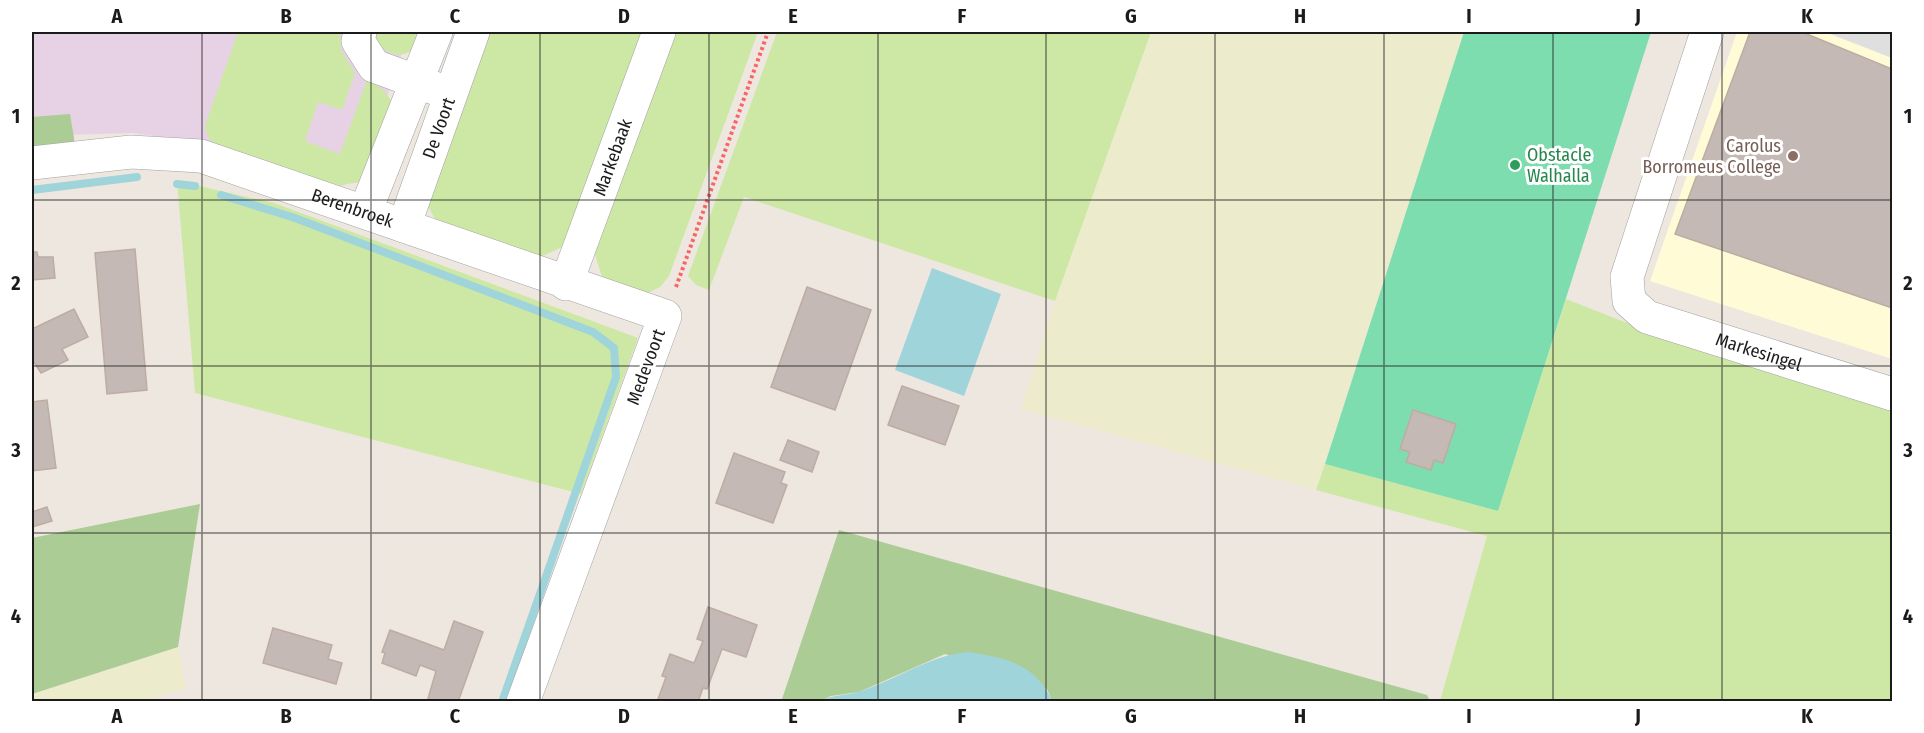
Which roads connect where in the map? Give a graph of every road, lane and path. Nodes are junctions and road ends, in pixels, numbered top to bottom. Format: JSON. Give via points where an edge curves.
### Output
{"nodes":[{"id":1,"x":360,"y":32,"type":"edge"},
{"id":2,"x":436,"y":32,"type":"edge"},
{"id":3,"x":473,"y":32,"type":"edge"},
{"id":4,"x":659,"y":32,"type":"edge"},
{"id":5,"x":768,"y":32,"type":"edge"},
{"id":6,"x":1707,"y":32,"type":"edge"},
{"id":7,"x":418,"y":82,"type":"junction"},
{"id":8,"x":450,"y":94,"type":"junction"},
{"id":9,"x":32,"y":163,"type":"edge"},
{"id":10,"x":365,"y":212,"type":"junction"},
{"id":11,"x":404,"y":226,"type":"junction"},
{"id":12,"x":566,"y":284,"type":"junction"},
{"id":13,"x":665,"y":316,"type":"junction"},
{"id":14,"x":1893,"y":394,"type":"edge"},
{"id":15,"x":523,"y":702,"type":"edge"}],
"edges":[{"from":1,"to":7,"type":"street","via":[[358,41],[374,66]]},
{"from":2,"to":7,"type":"street","name":"De Voort"},
{"from":3,"to":8,"type":"street","name":"De Voort"},
{"from":4,"to":12,"type":"street","name":"Markebaak"},
{"from":5,"to":13,"type":"path","name":"Medevoort"},
{"from":6,"to":14,"type":"street","name":"Markesingel","via":[[1627,277],[1629,302],[1647,317]]},
{"from":7,"to":8,"type":"street"},
{"from":7,"to":10,"type":"street","name":"De Voort"},
{"from":8,"to":11,"type":"street","name":"De Voort"},
{"from":9,"to":10,"type":"street","name":"Berenbroek","via":[[131,152],[201,156]]},
{"from":10,"to":11,"type":"street","name":"Berenbroek"},
{"from":11,"to":12,"type":"street","name":"Berenbroek"},
{"from":12,"to":13,"type":"street","name":"Berenbroek"},
{"from":13,"to":15,"type":"street","name":"Medevoort"}]}
